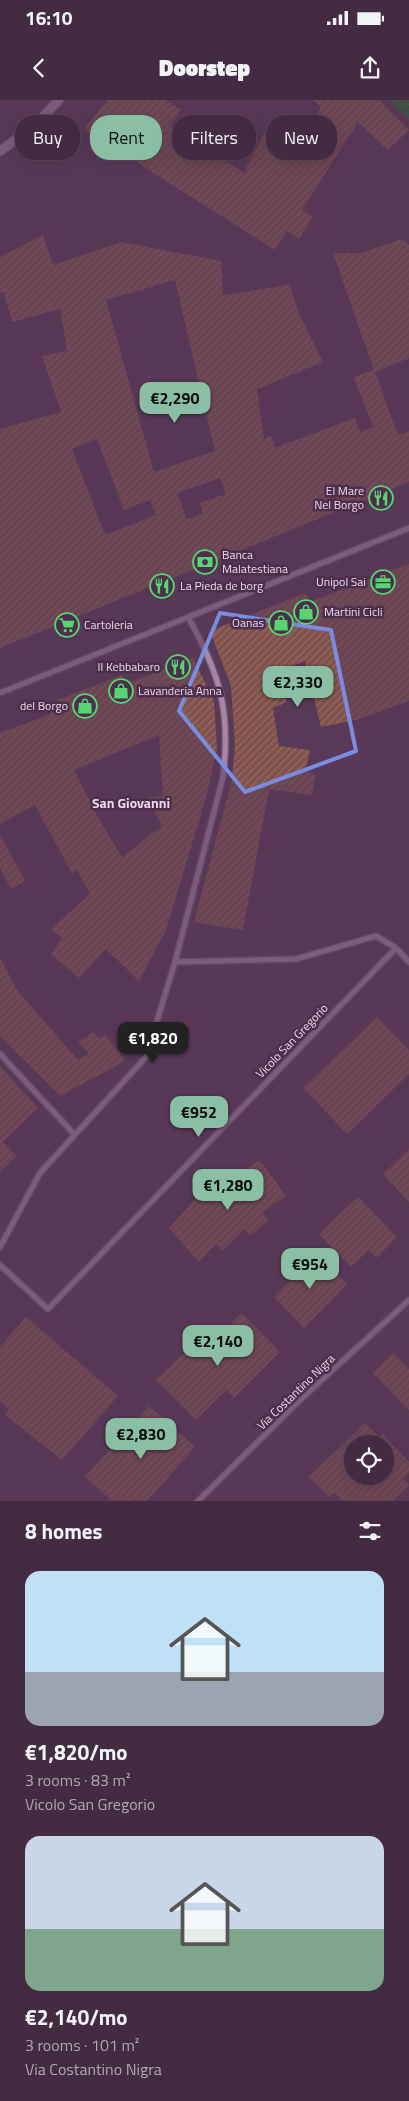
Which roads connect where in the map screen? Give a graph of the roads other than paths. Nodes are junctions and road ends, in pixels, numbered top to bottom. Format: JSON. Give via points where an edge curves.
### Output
{"nodes":[{"id":1,"x":59,"y":100,"type":"edge"},
{"id":2,"x":0,"y":151,"type":"edge"},
{"id":3,"x":409,"y":528,"type":"edge"},
{"id":4,"x":188,"y":617,"type":"junction"},
{"id":5,"x":0,"y":693,"type":"edge"},
{"id":6,"x":396,"y":948,"type":"junction"},
{"id":7,"x":175,"y":962,"type":"junction"},
{"id":8,"x":409,"y":962,"type":"edge"},
{"id":9,"x":0,"y":1054,"type":"edge"},
{"id":10,"x":74,"y":1134,"type":"junction"},
{"id":11,"x":0,"y":1247,"type":"edge"},
{"id":12,"x":0,"y":1265,"type":"edge"},
{"id":13,"x":409,"y":1300,"type":"edge"},
{"id":14,"x":198,"y":1501,"type":"edge"}],
"edges":[{"from":1,"to":2,"type":"street","via":[[32,127]]},
{"from":3,"to":4,"type":"street"},
{"from":4,"to":5,"type":"street"},
{"from":4,"to":7,"type":"street","via":[[217,675],[227,746]]},
{"from":6,"to":7,"type":"street","via":[[376,936],[296,959]]},
{"from":6,"to":8,"type":"street"},
{"from":6,"to":12,"type":"street","name":"Vicolo San Gregorio","via":[[48,1309]]},
{"from":7,"to":10,"type":"street","via":[[146,1057]]},
{"from":9,"to":10,"type":"street"},
{"from":10,"to":11,"type":"street","via":[[40,1173]]},
{"from":13,"to":14,"type":"street","name":"Via Costantino Nigra","via":[[300,1400]]}]}
